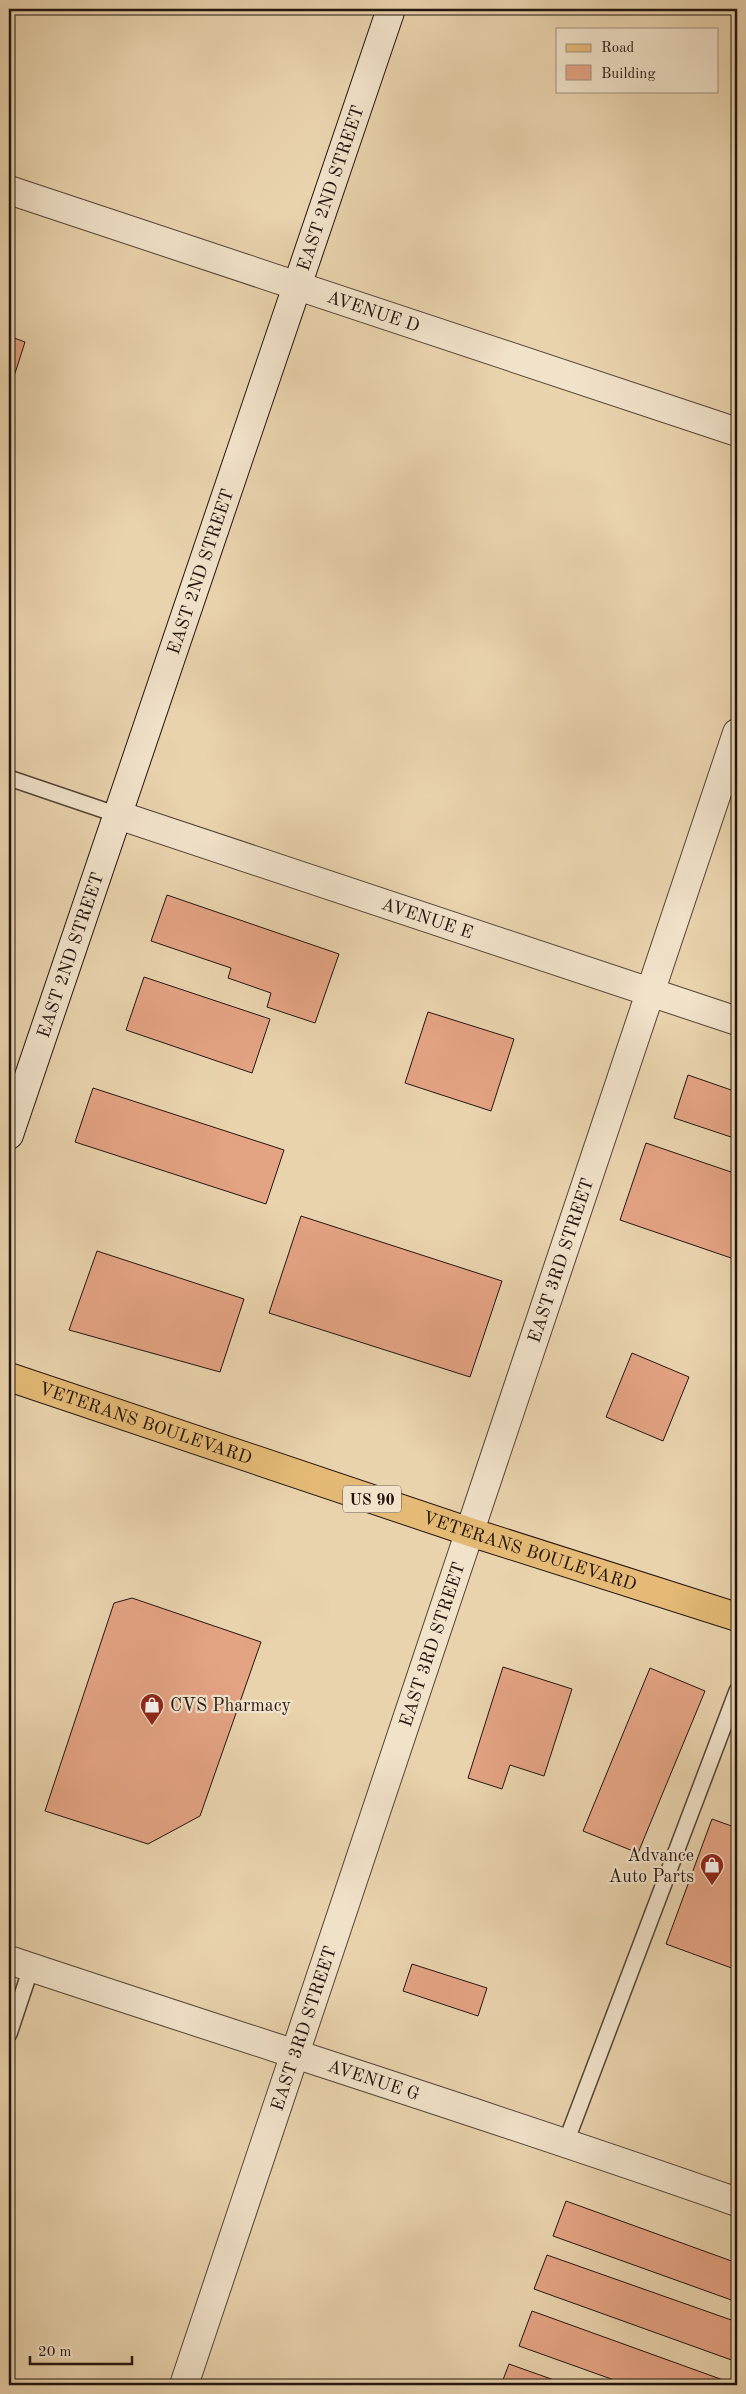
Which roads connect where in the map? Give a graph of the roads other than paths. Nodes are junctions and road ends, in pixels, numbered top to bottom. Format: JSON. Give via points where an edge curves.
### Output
{"nodes":[{"id":1,"x":391,"y":9,"type":"edge"},
{"id":2,"x":9,"y":190,"type":"edge"},
{"id":3,"x":297,"y":286,"type":"junction"},
{"id":4,"x":737,"y":432,"type":"edge"},
{"id":5,"x":737,"y":733,"type":"edge"},
{"id":6,"x":9,"y":778,"type":"edge"},
{"id":7,"x":118,"y":815,"type":"junction"},
{"id":8,"x":651,"y":992,"type":"junction"},
{"id":9,"x":737,"y":1021,"type":"edge"},
{"id":10,"x":9,"y":1135,"type":"edge"},
{"id":11,"x":9,"y":1378,"type":"edge"},
{"id":12,"x":470,"y":1532,"type":"junction"},
{"id":13,"x":737,"y":1617,"type":"edge"},
{"id":14,"x":737,"y":1691,"type":"edge"},
{"id":15,"x":20,"y":1964,"type":"edge"},
{"id":16,"x":9,"y":2034,"type":"edge"},
{"id":17,"x":295,"y":2055,"type":"junction"},
{"id":18,"x":566,"y":2142,"type":"junction"},
{"id":19,"x":737,"y":2202,"type":"edge"},
{"id":20,"x":184,"y":2385,"type":"edge"}],
"edges":[{"from":1,"to":3,"type":"street","name":"EAST 2ND STREET"},
{"from":2,"to":3,"type":"street","name":"AVENUE D"},
{"from":3,"to":4,"type":"street","name":"AVENUE D"},
{"from":3,"to":7,"type":"street","name":"EAST 2ND STREET"},
{"from":5,"to":8,"type":"street","name":"EAST 3RD STREET"},
{"from":6,"to":7,"type":"lane"},
{"from":7,"to":8,"type":"street","name":"AVENUE E"},
{"from":7,"to":10,"type":"street","name":"EAST 2ND STREET"},
{"from":8,"to":9,"type":"street","name":"AVENUE E"},
{"from":8,"to":12,"type":"street","name":"EAST 3RD STREET"},
{"from":11,"to":12,"type":"main road","name":"VETERANS BOULEVARD","number":"US 90"},
{"from":12,"to":13,"type":"main road","name":"VETERANS BOULEVARD","number":"US 90"},
{"from":12,"to":17,"type":"street","name":"EAST 3RD STREET"},
{"from":14,"to":18,"type":"lane"},
{"from":15,"to":16,"type":"lane"},
{"from":15,"to":17,"type":"street","name":"AVENUE G"},
{"from":17,"to":18,"type":"street","name":"AVENUE G"},
{"from":17,"to":20,"type":"street","name":"EAST 3RD STREET"},
{"from":18,"to":19,"type":"street","name":"AVENUE G"}]}
